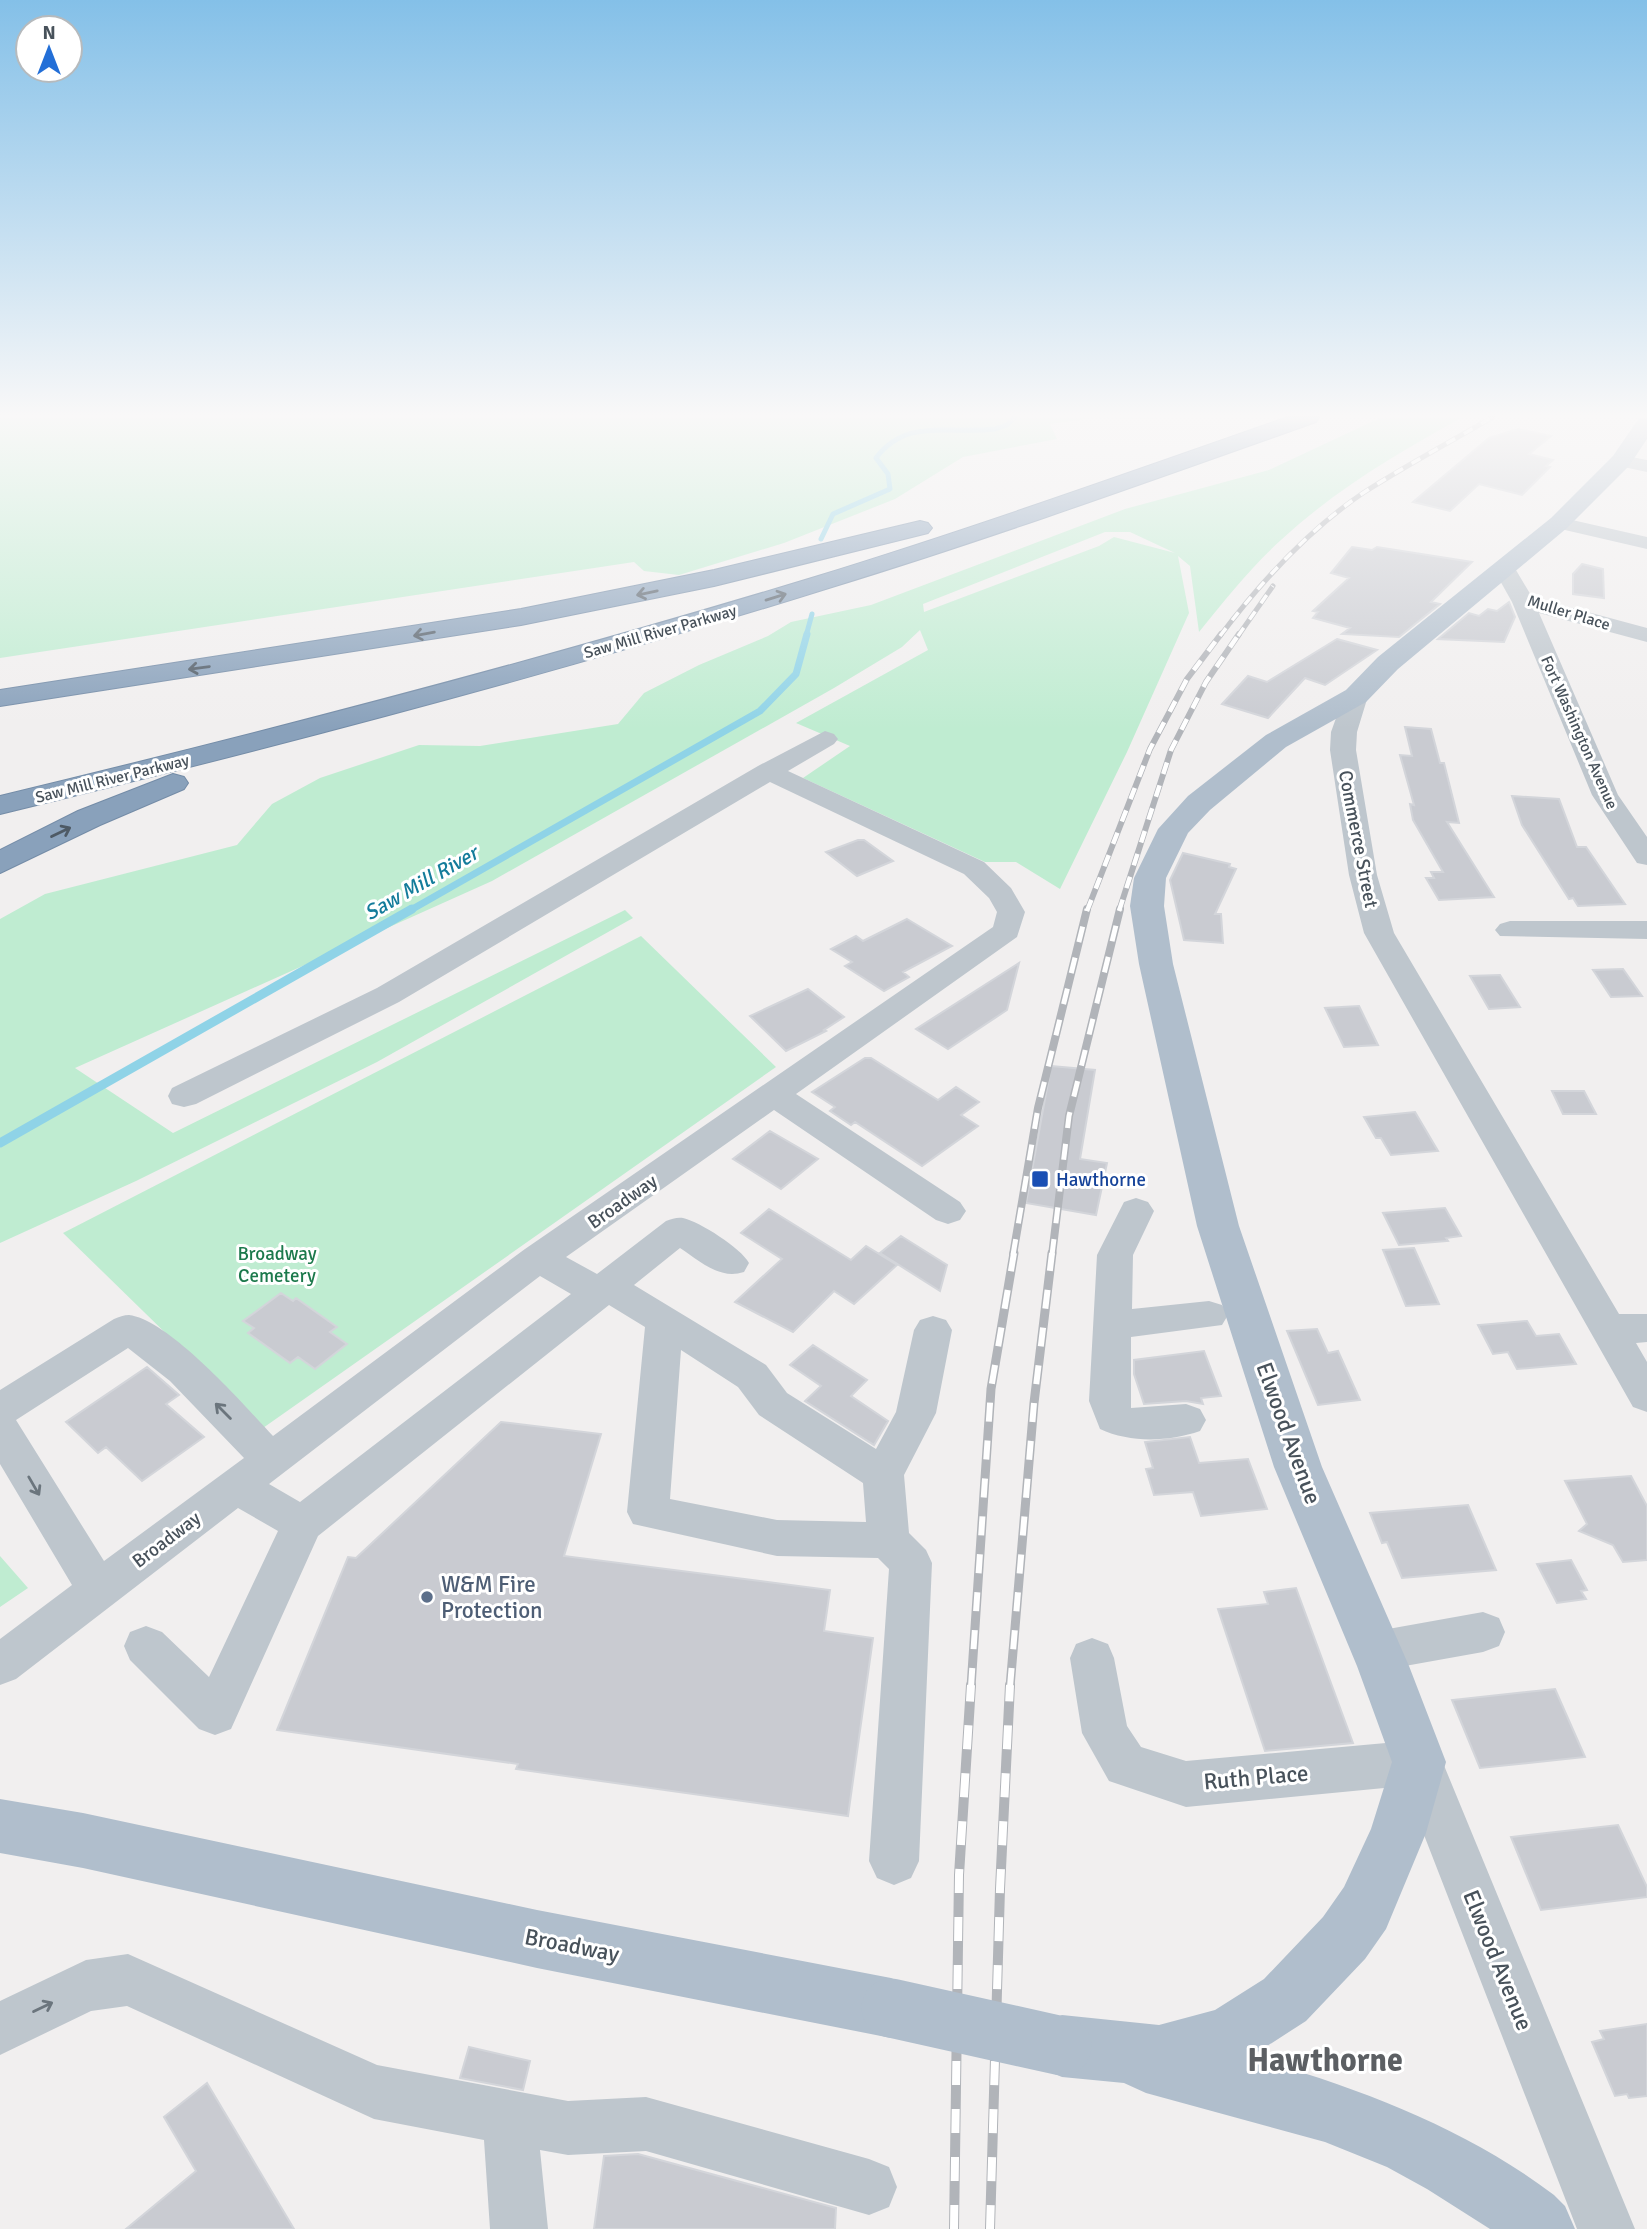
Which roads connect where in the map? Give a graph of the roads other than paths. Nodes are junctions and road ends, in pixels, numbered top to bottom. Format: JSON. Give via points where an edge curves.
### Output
{"nodes":[{"id":1,"x":948,"y":521,"type":"edge"},
{"id":2,"x":1010,"y":521,"type":"edge"},
{"id":3,"x":1559,"y":523,"type":"joint"},
{"id":4,"x":939,"y":524,"type":"junction"},
{"id":5,"x":1647,"y":543,"type":"edge"},
{"id":6,"x":1504,"y":570,"type":"junction"},
{"id":7,"x":1523,"y":602,"type":"junction"},
{"id":8,"x":740,"y":608,"type":"junction"},
{"id":9,"x":1647,"y":635,"type":"edge"},
{"id":10,"x":1356,"y":696,"type":"junction"},
{"id":11,"x":0,"y":698,"type":"edge"},
{"id":12,"x":825,"y":739,"type":"dead end"},
{"id":13,"x":768,"y":771,"type":"junction"},
{"id":14,"x":0,"y":782,"type":"edge"},
{"id":15,"x":0,"y":805,"type":"edge"},
{"id":16,"x":1647,"y":857,"type":"edge"},
{"id":17,"x":0,"y":863,"type":"edge"},
{"id":18,"x":1510,"y":930,"type":"dead end"},
{"id":19,"x":1647,"y":930,"type":"edge"},
{"id":20,"x":772,"y":1093,"type":"junction"},
{"id":21,"x":184,"y":1096,"type":"dead end"},
{"id":22,"x":948,"y":1210,"type":"dead end"},
{"id":23,"x":1136,"y":1211,"type":"dead end"},
{"id":24,"x":538,"y":1258,"type":"junction"},
{"id":25,"x":731,"y":1263,"type":"dead end"},
{"id":26,"x":604,"y":1289,"type":"junction"},
{"id":27,"x":1209,"y":1315,"type":"dead end"},
{"id":28,"x":664,"y":1321,"type":"junction"},
{"id":29,"x":1110,"y":1325,"type":"junction"},
{"id":30,"x":1647,"y":1328,"type":"edge"},
{"id":31,"x":1608,"y":1329,"type":"junction"},
{"id":32,"x":933,"y":1330,"type":"dead end"},
{"id":33,"x":1647,"y":1396,"type":"edge"},
{"id":34,"x":0,"y":1410,"type":"edge"},
{"id":35,"x":1186,"y":1419,"type":"dead end"},
{"id":36,"x":0,"y":1427,"type":"edge"},
{"id":37,"x":271,"y":1460,"type":"junction"},
{"id":38,"x":883,"y":1475,"type":"junction"},
{"id":39,"x":236,"y":1486,"type":"junction"},
{"id":40,"x":302,"y":1524,"type":"junction"},
{"id":41,"x":888,"y":1540,"type":"junction"},
{"id":42,"x":99,"y":1590,"type":"junction"},
{"id":43,"x":1483,"y":1632,"type":"dead end"},
{"id":44,"x":146,"y":1646,"type":"dead end"},
{"id":45,"x":1377,"y":1651,"type":"junction"},
{"id":46,"x":1091,"y":1658,"type":"dead end"},
{"id":47,"x":0,"y":1665,"type":"edge"},
{"id":48,"x":1419,"y":1762,"type":"junction"},
{"id":49,"x":0,"y":1826,"type":"edge"},
{"id":50,"x":894,"y":1861,"type":"dead end"},
{"id":51,"x":0,"y":2029,"type":"edge"},
{"id":52,"x":1085,"y":2049,"type":"junction"},
{"id":53,"x":510,"y":2117,"type":"junction"},
{"id":54,"x":869,"y":2187,"type":"dead end"},
{"id":55,"x":519,"y":2229,"type":"edge"},
{"id":56,"x":1542,"y":2229,"type":"edge"},
{"id":57,"x":1606,"y":2229,"type":"edge"}],
"edges":[{"from":1,"to":4,"type":"highway","name":"Saw Mill River Parkway"},
{"from":8,"to":2,"type":"highway","name":"Saw Mill River Parkway","one_way":true},
{"from":3,"to":5,"type":"street"},
{"from":3,"to":6,"type":"main road","name":"Commerce Street"},
{"from":4,"to":11,"type":"highway","one_way":true,"via":[[545,613]]},
{"from":4,"to":14,"type":"highway","name":"Saw Mill River Parkway","via":[[544,644]]},
{"from":6,"to":7,"type":"street","name":"Muller Place"},
{"from":6,"to":10,"type":"main road","name":"Commerce Street","via":[[1388,663]]},
{"from":7,"to":9,"type":"street","name":"Muller Place"},
{"from":7,"to":16,"type":"street","name":"Fort Washington Avenue","via":[[1605,795]]},
{"from":8,"to":15,"type":"highway","name":"Saw Mill River Parkway","via":[[432,695]]},
{"from":17,"to":8,"type":"highway","one_way":true,"via":[[89,818],[207,771],[462,697]]},
{"from":10,"to":31,"type":"street","name":"Commerce Street","via":[[1343,750],[1363,875],[1378,933]]},
{"from":10,"to":45,"type":"main road","name":"Elwood Avenue","via":[[1276,741],[1199,803],[1160,852],[1150,878],[1147,906],[1156,964],[1218,1226],[1298,1467]]},
{"from":12,"to":13,"type":"street"},
{"from":13,"to":20,"type":"street","name":"Broadway","via":[[974,869],[1001,894],[1011,912],[1007,931]]},
{"from":13,"to":21,"type":"street","via":[[388,995]]},
{"from":18,"to":19,"type":"street"},
{"from":20,"to":22,"type":"street"},
{"from":20,"to":24,"type":"street","name":"Broadway"},
{"from":23,"to":29,"type":"street","via":[[1115,1255]]},
{"from":24,"to":26,"type":"street"},
{"from":24,"to":37,"type":"street","name":"Broadway"},
{"from":25,"to":26,"type":"street","via":[[680,1230]]},
{"from":26,"to":28,"type":"street"},
{"from":26,"to":40,"type":"street"},
{"from":27,"to":29,"type":"street"},
{"from":28,"to":38,"type":"street","via":[[752,1376],[773,1404]]},
{"from":28,"to":41,"type":"street","via":[[648,1512],[777,1538]]},
{"from":29,"to":35,"type":"street","via":[[1109,1401],[1114,1418],[1127,1423]]},
{"from":30,"to":31,"type":"street"},
{"from":31,"to":33,"type":"street","name":"Commerce Street"},
{"from":32,"to":38,"type":"street","via":[[916,1413]]},
{"from":37,"to":34,"type":"street","one_way":true,"via":[[190,1379],[127,1329]]},
{"from":36,"to":42,"type":"street","one_way":true},
{"from":37,"to":39,"type":"street","name":"Broadway"},
{"from":38,"to":41,"type":"street"},
{"from":39,"to":40,"type":"street"},
{"from":39,"to":42,"type":"street","name":"Broadway"},
{"from":40,"to":44,"type":"street","via":[[215,1714]]},
{"from":41,"to":50,"type":"street","via":[[911,1563]]},
{"from":42,"to":47,"type":"street","name":"Broadway"},
{"from":43,"to":45,"type":"street"},
{"from":45,"to":48,"type":"main road","name":"Elwood Avenue"},
{"from":46,"to":48,"type":"street","name":"Ruth Place","via":[[1105,1732],[1126,1765],[1186,1784]]},
{"from":48,"to":52,"type":"main road","via":[[1398,1833],[1365,1908],[1344,1938],[1285,2000],[1234,2033],[1198,2047],[1159,2056]]},
{"from":48,"to":57,"type":"street","name":"Elwood Avenue"},
{"from":49,"to":52,"type":"main road","name":"Broadway","bridge":true},
{"from":51,"to":53,"type":"street","one_way":true,"via":[[86,1986],[128,1980],[374,2092]]},
{"from":52,"to":56,"type":"main road","via":[[1284,2096],[1363,2122],[1470,2177]]},
{"from":53,"to":54,"type":"street","via":[[568,2127],[646,2124]]},
{"from":53,"to":55,"type":"street"}]}
